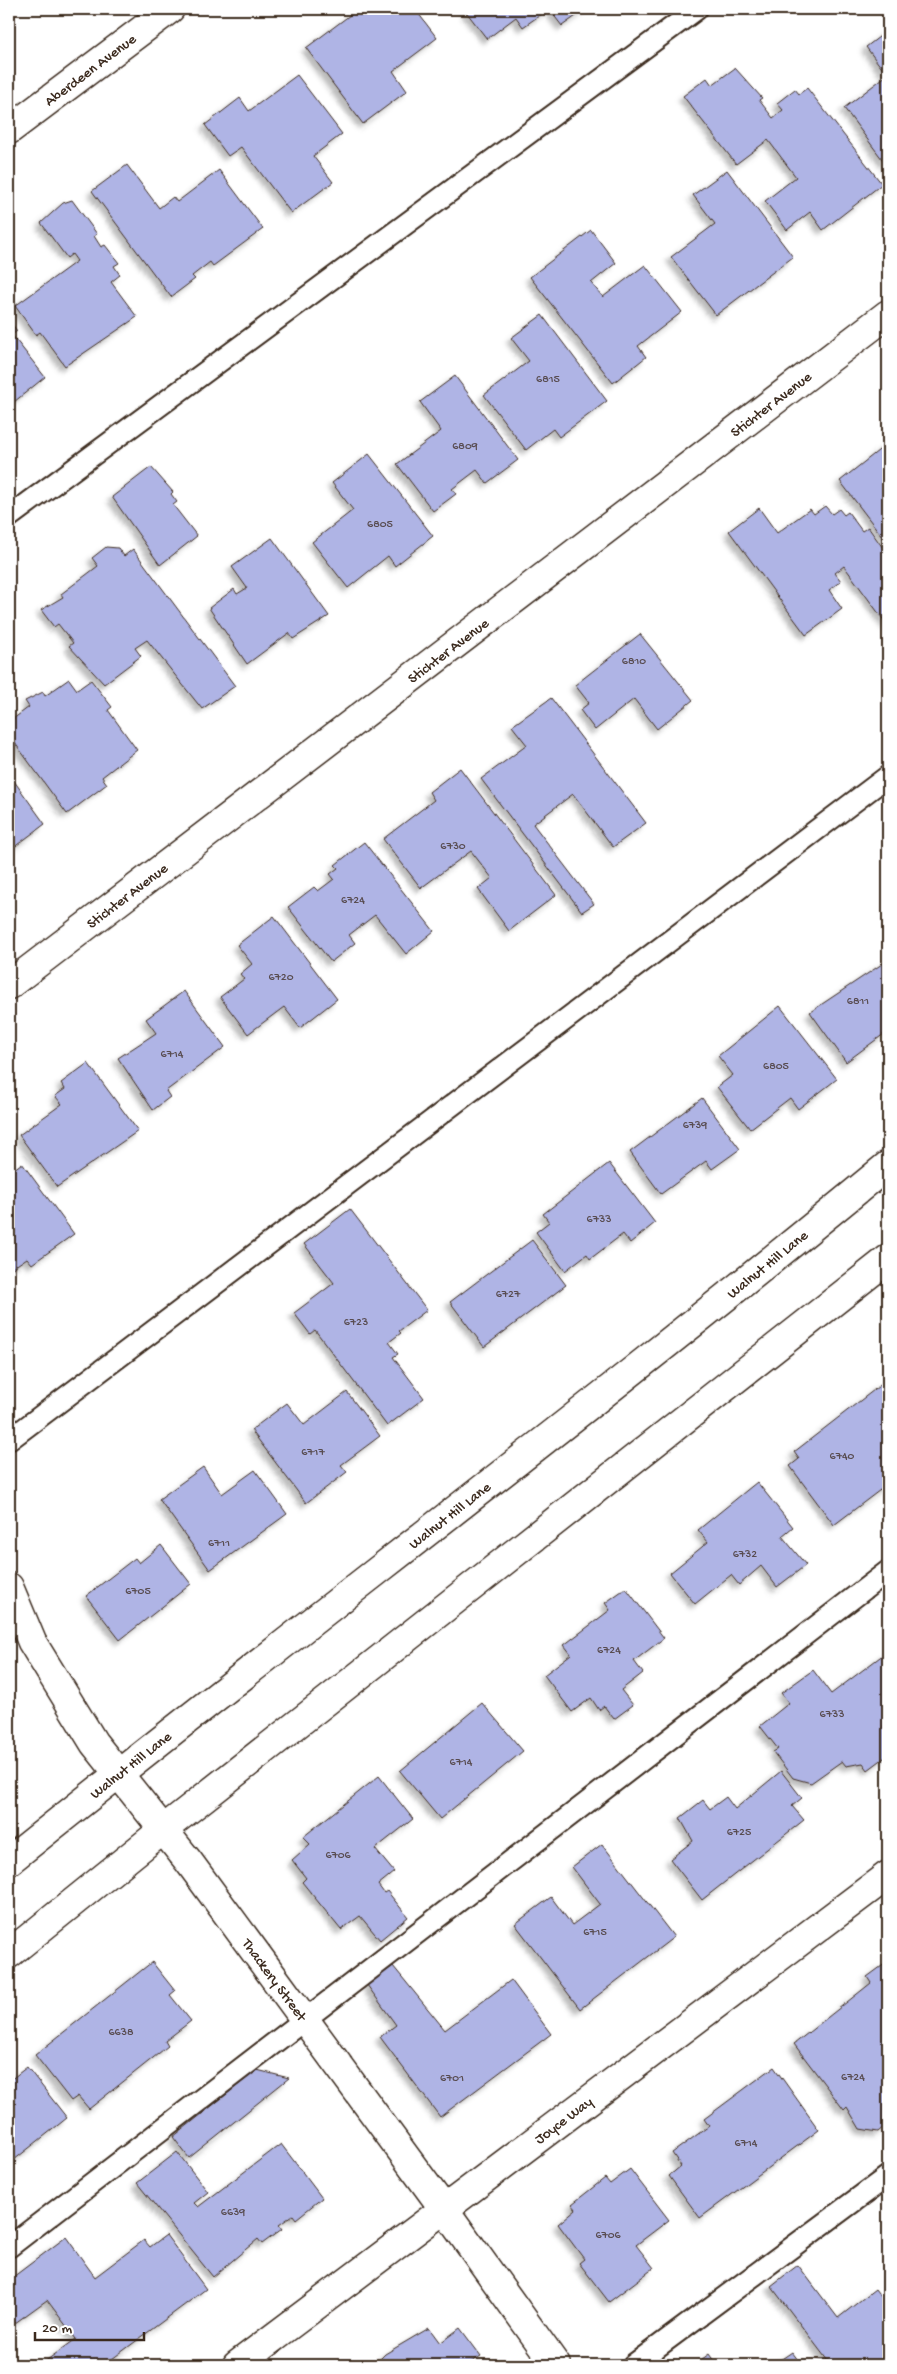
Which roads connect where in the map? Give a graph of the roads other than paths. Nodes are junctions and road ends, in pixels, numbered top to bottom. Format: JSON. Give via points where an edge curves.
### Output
{"nodes":[{"id":1,"x":170,"y":9,"type":"edge"},
{"id":2,"x":697,"y":9,"type":"edge"},
{"id":3,"x":9,"y":130,"type":"edge"},
{"id":4,"x":888,"y":314,"type":"edge"},
{"id":5,"x":9,"y":517,"type":"edge"},
{"id":6,"x":888,"y":776,"type":"edge"},
{"id":7,"x":9,"y":984,"type":"edge"},
{"id":8,"x":888,"y":1166,"type":"edge"},
{"id":9,"x":888,"y":1259,"type":"edge"},
{"id":10,"x":9,"y":1440,"type":"edge"},
{"id":11,"x":888,"y":1571,"type":"edge"},
{"id":12,"x":9,"y":1587,"type":"edge"},
{"id":13,"x":118,"y":1774,"type":"junction"},
{"id":14,"x":164,"y":1829,"type":"junction"},
{"id":15,"x":9,"y":1861,"type":"edge"},
{"id":16,"x":888,"y":1876,"type":"edge"},
{"id":17,"x":9,"y":1954,"type":"edge"},
{"id":18,"x":304,"y":2020,"type":"junction"},
{"id":19,"x":888,"y":2176,"type":"edge"},
{"id":20,"x":444,"y":2209,"type":"junction"},
{"id":21,"x":9,"y":2247,"type":"edge"},
{"id":22,"x":236,"y":2365,"type":"edge"},
{"id":23,"x":556,"y":2365,"type":"edge"},
{"id":24,"x":633,"y":2365,"type":"edge"}],
"edges":[{"from":1,"to":3,"type":"street","name":"Aberdeen Avenue"},
{"from":2,"to":5,"type":"lane"},
{"from":4,"to":7,"type":"street","name":"Stichter Avenue"},
{"from":6,"to":10,"type":"lane"},
{"from":8,"to":13,"type":"street","name":"Walnut Hill Lane","via":[[488,1486]]},
{"from":9,"to":14,"type":"street"},
{"from":11,"to":18,"type":"lane"},
{"from":12,"to":13,"type":"street","name":"Thackery Street","via":[[32,1642],[94,1743]]},
{"from":13,"to":14,"type":"street","name":"Thackery Street"},
{"from":13,"to":15,"type":"street","name":"Walnut Hill Lane"},
{"from":14,"to":17,"type":"street"},
{"from":14,"to":18,"type":"street","name":"Thackery Street"},
{"from":16,"to":20,"type":"street","name":"Joyce Way"},
{"from":18,"to":20,"type":"street","name":"Thackery Street"},
{"from":18,"to":21,"type":"lane"},
{"from":19,"to":24,"type":"lane"},
{"from":20,"to":22,"type":"street","name":"Joyce Way"},
{"from":20,"to":23,"type":"street","name":"Thackery Street"}]}
